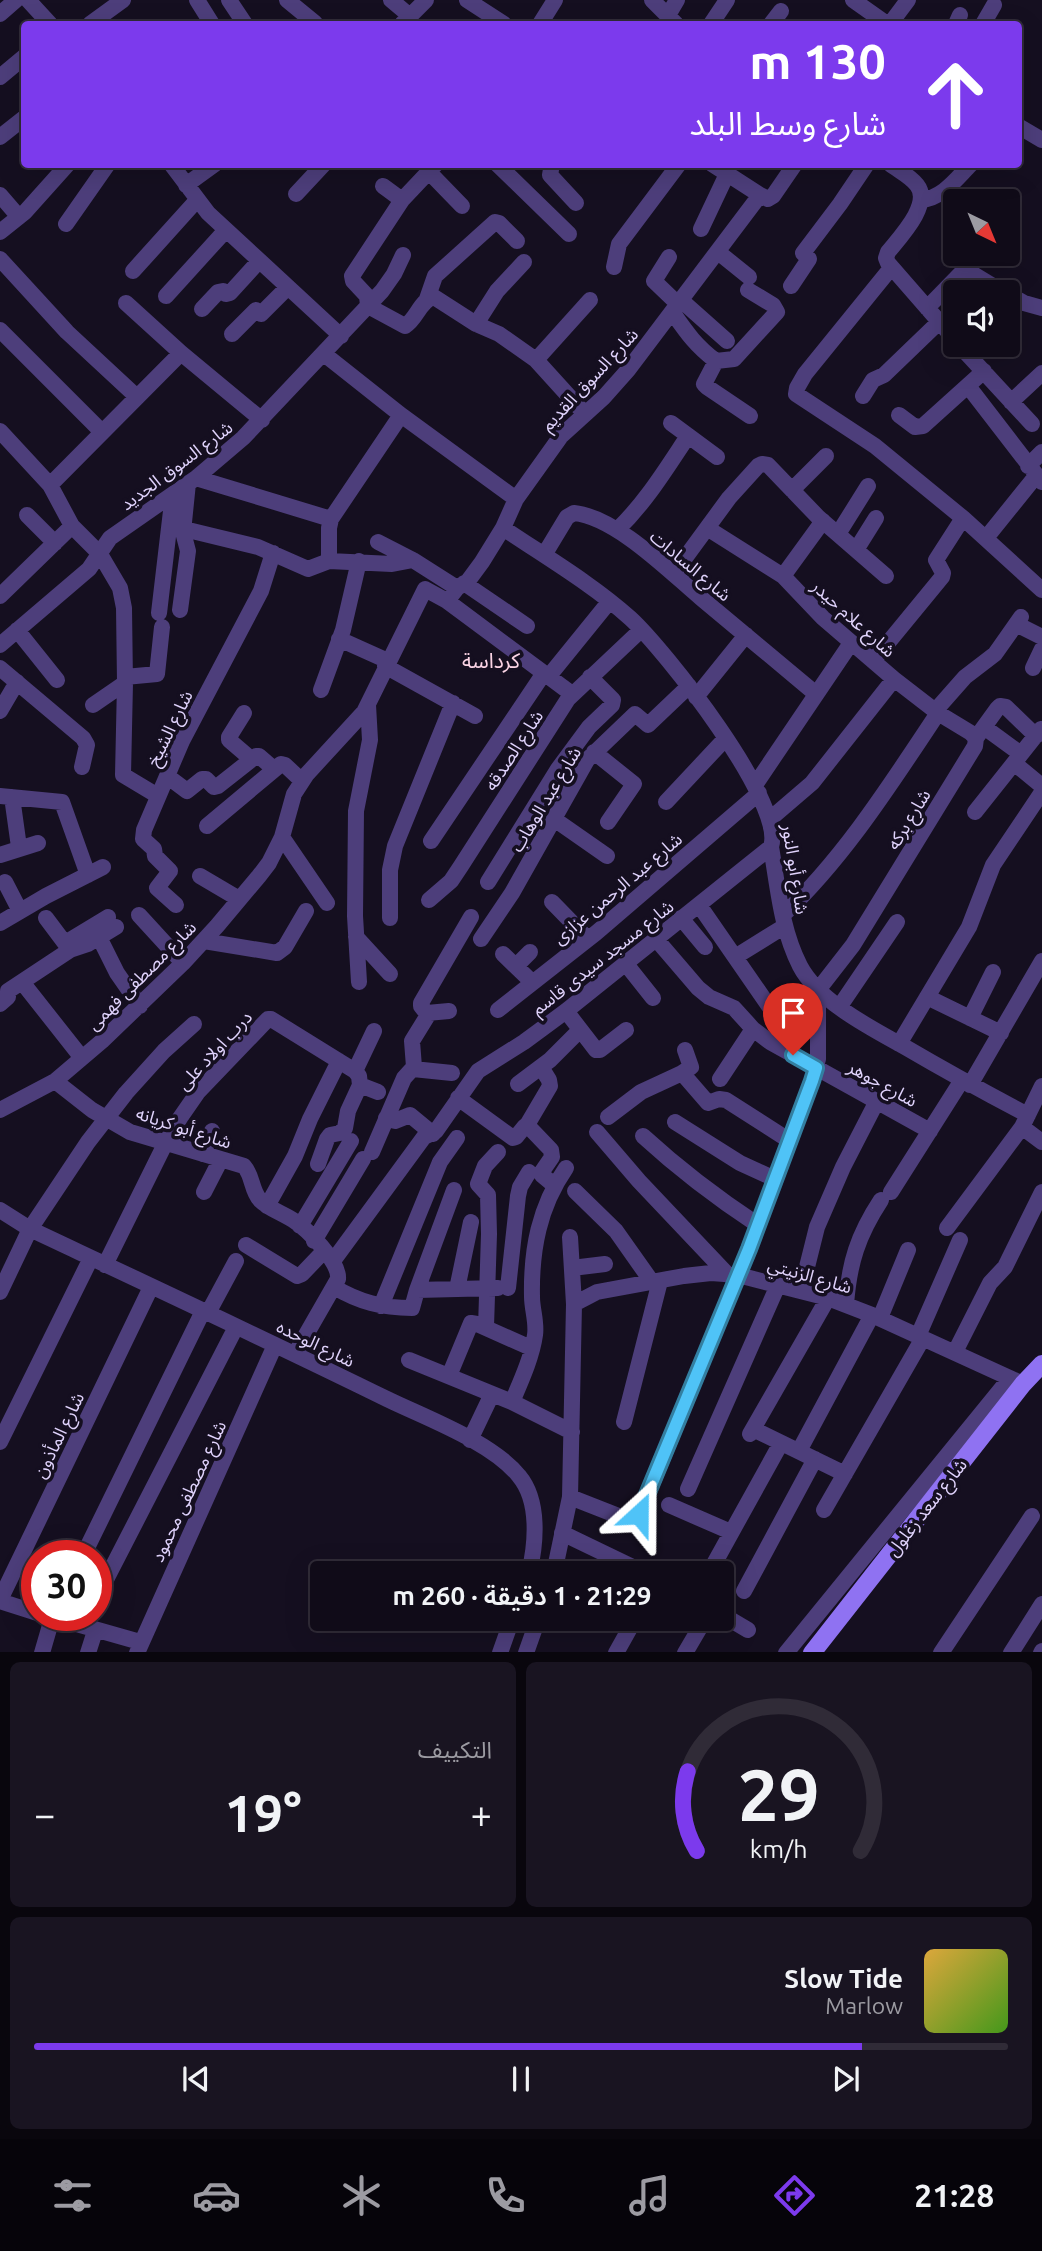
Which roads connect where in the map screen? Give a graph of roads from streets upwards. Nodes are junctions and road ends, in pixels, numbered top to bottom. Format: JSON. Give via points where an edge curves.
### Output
{"nodes":[{"id":1,"x":123,"y":0,"type":"edge"},
{"id":2,"x":197,"y":0,"type":"edge"},
{"id":3,"x":229,"y":0,"type":"edge"},
{"id":4,"x":287,"y":0,"type":"edge"},
{"id":5,"x":391,"y":0,"type":"edge"},
{"id":6,"x":426,"y":0,"type":"edge"},
{"id":7,"x":467,"y":0,"type":"edge"},
{"id":8,"x":555,"y":0,"type":"edge"},
{"id":9,"x":652,"y":0,"type":"edge"},
{"id":10,"x":677,"y":0,"type":"edge"},
{"id":11,"x":727,"y":0,"type":"edge"},
{"id":12,"x":853,"y":0,"type":"edge"},
{"id":13,"x":908,"y":0,"type":"edge"},
{"id":14,"x":29,"y":1,"type":"edge"},
{"id":15,"x":994,"y":5,"type":"dead end"},
{"id":16,"x":781,"y":11,"type":"dead end"},
{"id":17,"x":0,"y":14,"type":"edge"},
{"id":18,"x":482,"y":19,"type":"edge"},
{"id":19,"x":406,"y":20,"type":"edge"},
{"id":20,"x":671,"y":20,"type":"edge"},
{"id":21,"x":47,"y":21,"type":"edge"},
{"id":22,"x":94,"y":21,"type":"edge"},
{"id":23,"x":207,"y":21,"type":"edge"},
{"id":24,"x":244,"y":21,"type":"edge"},
{"id":25,"x":313,"y":21,"type":"edge"},
{"id":26,"x":542,"y":21,"type":"edge"},
{"id":27,"x":713,"y":21,"type":"edge"},
{"id":28,"x":773,"y":21,"type":"edge"},
{"id":29,"x":884,"y":21,"type":"edge"},
{"id":30,"x":891,"y":21,"type":"edge"},
{"id":31,"x":985,"y":21,"type":"edge"},
{"id":32,"x":21,"y":60,"type":"edge"},
{"id":33,"x":0,"y":77,"type":"edge"},
{"id":34,"x":21,"y":120,"type":"edge"},
{"id":35,"x":1022,"y":128,"type":"edge"},
{"id":36,"x":0,"y":137,"type":"edge"},
{"id":37,"x":1042,"y":139,"type":"edge"},
{"id":38,"x":65,"y":168,"type":"edge"},
{"id":39,"x":105,"y":168,"type":"edge"},
{"id":40,"x":174,"y":168,"type":"edge"},
{"id":41,"x":209,"y":168,"type":"edge"},
{"id":42,"x":320,"y":168,"type":"edge"},
{"id":43,"x":433,"y":168,"type":"edge"},
{"id":44,"x":501,"y":168,"type":"edge"},
{"id":45,"x":551,"y":168,"type":"edge"},
{"id":46,"x":676,"y":168,"type":"edge"},
{"id":47,"x":718,"y":168,"type":"edge"},
{"id":48,"x":787,"y":168,"type":"edge"},
{"id":49,"x":864,"y":168,"type":"edge"},
{"id":50,"x":895,"y":168,"type":"edge"},
{"id":51,"x":967,"y":168,"type":"edge"},
{"id":52,"x":727,"y":174,"type":"junction"},
{"id":53,"x":186,"y":185,"type":"junction"},
{"id":54,"x":383,"y":186,"type":"dead end"},
{"id":55,"x":296,"y":194,"type":"dead end"},
{"id":56,"x":0,"y":195,"type":"edge"},
{"id":57,"x":760,"y":195,"type":"junction"},
{"id":58,"x":197,"y":200,"type":"junction"},
{"id":59,"x":402,"y":200,"type":"junction"},
{"id":60,"x":921,"y":200,"type":"junction"},
{"id":61,"x":576,"y":203,"type":"dead end"},
{"id":62,"x":462,"y":206,"type":"dead end"},
{"id":63,"x":19,"y":217,"type":"junction"},
{"id":64,"x":66,"y":224,"type":"dead end"},
{"id":65,"x":701,"y":229,"type":"dead end"},
{"id":66,"x":226,"y":230,"type":"junction"},
{"id":67,"x":0,"y":232,"type":"edge"},
{"id":68,"x":569,"y":234,"type":"dead end"},
{"id":69,"x":517,"y":241,"type":"dead end"},
{"id":70,"x":718,"y":252,"type":"junction"},
{"id":71,"x":403,"y":255,"type":"dead end"},
{"id":72,"x":669,"y":257,"type":"dead end"},
{"id":73,"x":0,"y":260,"type":"edge"},
{"id":74,"x":259,"y":261,"type":"junction"},
{"id":75,"x":524,"y":262,"type":"dead end"},
{"id":76,"x":614,"y":267,"type":"dead end"},
{"id":77,"x":891,"y":268,"type":"junction"},
{"id":78,"x":133,"y":271,"type":"dead end"},
{"id":79,"x":954,"y":280,"type":"edge"},
{"id":80,"x":985,"y":280,"type":"edge"},
{"id":81,"x":791,"y":286,"type":"dead end"},
{"id":82,"x":288,"y":287,"type":"junction"},
{"id":83,"x":943,"y":292,"type":"edge"},
{"id":84,"x":166,"y":296,"type":"dead end"},
{"id":85,"x":427,"y":299,"type":"junction"},
{"id":86,"x":590,"y":300,"type":"dead end"},
{"id":87,"x":1020,"y":301,"type":"edge"},
{"id":88,"x":126,"y":303,"type":"dead end"},
{"id":89,"x":368,"y":306,"type":"junction"},
{"id":90,"x":678,"y":306,"type":"junction"},
{"id":91,"x":927,"y":308,"type":"junction"},
{"id":92,"x":1042,"y":308,"type":"edge"},
{"id":93,"x":202,"y":309,"type":"dead end"},
{"id":94,"x":938,"y":323,"type":"junction"},
{"id":95,"x":476,"y":324,"type":"junction"},
{"id":96,"x":943,"y":328,"type":"edge"},
{"id":97,"x":0,"y":330,"type":"edge"},
{"id":98,"x":232,"y":334,"type":"dead end"},
{"id":99,"x":341,"y":336,"type":"junction"},
{"id":100,"x":727,"y":341,"type":"dead end"},
{"id":101,"x":181,"y":353,"type":"junction"},
{"id":102,"x":324,"y":354,"type":"junction"},
{"id":103,"x":970,"y":357,"type":"edge"},
{"id":104,"x":536,"y":360,"type":"junction"},
{"id":105,"x":716,"y":361,"type":"junction"},
{"id":106,"x":984,"y":372,"type":"junction"},
{"id":107,"x":1042,"y":373,"type":"edge"},
{"id":108,"x":968,"y":386,"type":"junction"},
{"id":109,"x":863,"y":396,"type":"dead end"},
{"id":110,"x":137,"y":397,"type":"junction"},
{"id":111,"x":1012,"y":402,"type":"junction"},
{"id":112,"x":585,"y":414,"type":"junction"},
{"id":113,"x":401,"y":415,"type":"junction"},
{"id":114,"x":899,"y":415,"type":"dead end"},
{"id":115,"x":750,"y":416,"type":"dead end"},
{"id":116,"x":262,"y":420,"type":"junction"},
{"id":117,"x":671,"y":423,"type":"dead end"},
{"id":118,"x":1032,"y":424,"type":"dead end"},
{"id":119,"x":0,"y":431,"type":"edge"},
{"id":120,"x":102,"y":432,"type":"junction"},
{"id":121,"x":688,"y":436,"type":"junction"},
{"id":122,"x":1042,"y":452,"type":"edge"},
{"id":123,"x":826,"y":456,"type":"dead end"},
{"id":124,"x":717,"y":457,"type":"dead end"},
{"id":125,"x":1035,"y":475,"type":"edge"},
{"id":126,"x":192,"y":480,"type":"junction"},
{"id":127,"x":50,"y":485,"type":"junction"},
{"id":128,"x":868,"y":486,"type":"dead end"},
{"id":129,"x":792,"y":490,"type":"junction"},
{"id":130,"x":173,"y":494,"type":"junction"},
{"id":131,"x":516,"y":499,"type":"junction"},
{"id":132,"x":27,"y":515,"type":"dead end"},
{"id":133,"x":876,"y":518,"type":"dead end"},
{"id":134,"x":963,"y":518,"type":"junction"},
{"id":135,"x":331,"y":519,"type":"junction"},
{"id":136,"x":823,"y":521,"type":"junction"},
{"id":137,"x":72,"y":526,"type":"junction"},
{"id":138,"x":503,"y":528,"type":"junction"},
{"id":139,"x":707,"y":528,"type":"junction"},
{"id":140,"x":184,"y":529,"type":"junction"},
{"id":141,"x":617,"y":530,"type":"junction"},
{"id":142,"x":838,"y":534,"type":"junction"},
{"id":143,"x":986,"y":538,"type":"junction"},
{"id":144,"x":378,"y":542,"type":"dead end"},
{"id":145,"x":55,"y":543,"type":"junction"},
{"id":146,"x":856,"y":550,"type":"junction"},
{"id":147,"x":274,"y":553,"type":"junction"},
{"id":148,"x":100,"y":554,"type":"junction"},
{"id":149,"x":544,"y":555,"type":"junction"},
{"id":150,"x":413,"y":560,"type":"junction"},
{"id":151,"x":329,"y":561,"type":"junction"},
{"id":152,"x":359,"y":561,"type":"junction"},
{"id":153,"x":674,"y":573,"type":"junction"},
{"id":154,"x":783,"y":576,"type":"junction"},
{"id":155,"x":886,"y":576,"type":"dead end"},
{"id":156,"x":1042,"y":590,"type":"edge"},
{"id":157,"x":456,"y":591,"type":"junction"},
{"id":158,"x":0,"y":596,"type":"edge"},
{"id":159,"x":609,"y":602,"type":"junction"},
{"id":160,"x":180,"y":610,"type":"dead end"},
{"id":161,"x":527,"y":626,"type":"dead end"},
{"id":162,"x":17,"y":630,"type":"junction"},
{"id":163,"x":641,"y":630,"type":"junction"},
{"id":164,"x":746,"y":635,"type":"junction"},
{"id":165,"x":1042,"y":637,"type":"edge"},
{"id":166,"x":339,"y":639,"type":"junction"},
{"id":167,"x":851,"y":643,"type":"junction"},
{"id":168,"x":0,"y":645,"type":"edge"},
{"id":169,"x":1042,"y":649,"type":"edge"},
{"id":170,"x":873,"y":661,"type":"junction"},
{"id":171,"x":386,"y":663,"type":"junction"},
{"id":172,"x":0,"y":668,"type":"edge"},
{"id":173,"x":1033,"y":668,"type":"dead end"},
{"id":174,"x":547,"y":675,"type":"junction"},
{"id":175,"x":590,"y":677,"type":"junction"},
{"id":176,"x":894,"y":679,"type":"junction"},
{"id":177,"x":57,"y":680,"type":"dead end"},
{"id":178,"x":125,"y":680,"type":"junction"},
{"id":179,"x":17,"y":682,"type":"junction"},
{"id":180,"x":321,"y":690,"type":"dead end"},
{"id":181,"x":693,"y":692,"type":"junction"},
{"id":182,"x":572,"y":694,"type":"junction"},
{"id":183,"x":816,"y":694,"type":"junction"},
{"id":184,"x":453,"y":703,"type":"junction"},
{"id":185,"x":93,"y":705,"type":"dead end"},
{"id":186,"x":368,"y":705,"type":"junction"},
{"id":187,"x":0,"y":710,"type":"edge"},
{"id":188,"x":936,"y":712,"type":"junction"},
{"id":189,"x":244,"y":713,"type":"dead end"},
{"id":190,"x":475,"y":716,"type":"dead end"},
{"id":191,"x":980,"y":732,"type":"junction"},
{"id":192,"x":1039,"y":732,"type":"edge"},
{"id":193,"x":726,"y":739,"type":"junction"},
{"id":194,"x":594,"y":752,"type":"junction"},
{"id":195,"x":250,"y":758,"type":"junction"},
{"id":196,"x":1018,"y":758,"type":"junction"},
{"id":197,"x":82,"y":767,"type":"dead end"},
{"id":198,"x":274,"y":769,"type":"junction"},
{"id":199,"x":167,"y":776,"type":"junction"},
{"id":200,"x":302,"y":781,"type":"junction"},
{"id":201,"x":1042,"y":786,"type":"edge"},
{"id":202,"x":757,"y":789,"type":"junction"},
{"id":203,"x":1042,"y":792,"type":"edge"},
{"id":204,"x":158,"y":796,"type":"junction"},
{"id":205,"x":6,"y":797,"type":"edge"},
{"id":206,"x":666,"y":803,"type":"dead end"},
{"id":207,"x":975,"y":812,"type":"dead end"},
{"id":208,"x":554,"y":818,"type":"junction"},
{"id":209,"x":770,"y":820,"type":"junction"},
{"id":210,"x":608,"y":822,"type":"dead end"},
{"id":211,"x":207,"y":825,"type":"dead end"},
{"id":212,"x":282,"y":837,"type":"junction"},
{"id":213,"x":12,"y":838,"type":"edge"},
{"id":214,"x":431,"y":841,"type":"dead end"},
{"id":215,"x":37,"y":842,"type":"dead end"},
{"id":216,"x":771,"y":846,"type":"junction"},
{"id":217,"x":0,"y":855,"type":"edge"},
{"id":218,"x":607,"y":856,"type":"dead end"},
{"id":219,"x":103,"y":867,"type":"dead end"},
{"id":220,"x":88,"y":875,"type":"junction"},
{"id":221,"x":200,"y":876,"type":"dead end"},
{"id":222,"x":5,"y":882,"type":"dead end"},
{"id":223,"x":488,"y":882,"type":"dead end"},
{"id":224,"x":239,"y":899,"type":"junction"},
{"id":225,"x":429,"y":900,"type":"dead end"},
{"id":226,"x":327,"y":902,"type":"dead end"},
{"id":227,"x":552,"y":902,"type":"dead end"},
{"id":228,"x":176,"y":905,"type":"dead end"},
{"id":229,"x":699,"y":905,"type":"junction"},
{"id":230,"x":20,"y":911,"type":"junction"},
{"id":231,"x":306,"y":911,"type":"dead end"},
{"id":232,"x":139,"y":915,"type":"dead end"},
{"id":233,"x":471,"y":917,"type":"dead end"},
{"id":234,"x":46,"y":918,"type":"dead end"},
{"id":235,"x":390,"y":918,"type":"dead end"},
{"id":236,"x":681,"y":918,"type":"junction"},
{"id":237,"x":784,"y":921,"type":"junction"},
{"id":238,"x":897,"y":922,"type":"dead end"},
{"id":239,"x":0,"y":923,"type":"edge"},
{"id":240,"x":99,"y":937,"type":"junction"},
{"id":241,"x":356,"y":937,"type":"junction"},
{"id":242,"x":481,"y":939,"type":"dead end"},
{"id":243,"x":589,"y":939,"type":"junction"},
{"id":244,"x":656,"y":939,"type":"junction"},
{"id":245,"x":204,"y":941,"type":"junction"},
{"id":246,"x":67,"y":947,"type":"junction"},
{"id":247,"x":705,"y":947,"type":"dead end"},
{"id":248,"x":530,"y":951,"type":"dead end"},
{"id":249,"x":503,"y":954,"type":"dead end"},
{"id":250,"x":734,"y":957,"type":"junction"},
{"id":251,"x":1042,"y":961,"type":"edge"},
{"id":252,"x":183,"y":963,"type":"junction"},
{"id":253,"x":626,"y":964,"type":"junction"},
{"id":254,"x":516,"y":966,"type":"junction"},
{"id":255,"x":993,"y":972,"type":"dead end"},
{"id":256,"x":390,"y":974,"type":"dead end"},
{"id":257,"x":0,"y":975,"type":"edge"},
{"id":258,"x":359,"y":982,"type":"dead end"},
{"id":259,"x":532,"y":982,"type":"junction"},
{"id":260,"x":818,"y":990,"type":"junction"},
{"id":261,"x":10,"y":992,"type":"edge"},
{"id":262,"x":927,"y":997,"type":"junction"},
{"id":263,"x":653,"y":998,"type":"dead end"},
{"id":264,"x":140,"y":1006,"type":"junction"},
{"id":265,"x":840,"y":1006,"type":"junction"},
{"id":266,"x":498,"y":1010,"type":"dead end"},
{"id":267,"x":449,"y":1011,"type":"dead end"},
{"id":268,"x":566,"y":1011,"type":"junction"},
{"id":269,"x":773,"y":1012,"type":"dead end"},
{"id":270,"x":428,"y":1013,"type":"junction"},
{"id":271,"x":970,"y":1018,"type":"junction"},
{"id":272,"x":194,"y":1024,"type":"dead end"},
{"id":273,"x":753,"y":1029,"type":"junction"},
{"id":274,"x":580,"y":1030,"type":"junction"},
{"id":275,"x":626,"y":1030,"type":"dead end"},
{"id":276,"x":374,"y":1031,"type":"dead end"},
{"id":277,"x":1000,"y":1033,"type":"junction"},
{"id":278,"x":899,"y":1044,"type":"junction"},
{"id":279,"x":685,"y":1050,"type":"dead end"},
{"id":280,"x":82,"y":1058,"type":"junction"},
{"id":281,"x":339,"y":1061,"type":"junction"},
{"id":282,"x":541,"y":1068,"type":"junction"},
{"id":283,"x":816,"y":1068,"type":"junction"},
{"id":284,"x":413,"y":1069,"type":"junction"},
{"id":285,"x":452,"y":1073,"type":"dead end"},
{"id":286,"x":682,"y":1073,"type":"junction"},
{"id":287,"x":357,"y":1078,"type":"junction"},
{"id":288,"x":720,"y":1079,"type":"dead end"},
{"id":289,"x":55,"y":1081,"type":"junction"},
{"id":290,"x":966,"y":1083,"type":"junction"},
{"id":291,"x":518,"y":1084,"type":"dead end"},
{"id":292,"x":1042,"y":1086,"type":"edge"},
{"id":293,"x":378,"y":1092,"type":"dead end"},
{"id":294,"x":458,"y":1098,"type":"junction"},
{"id":295,"x":877,"y":1101,"type":"junction"},
{"id":296,"x":0,"y":1110,"type":"edge"},
{"id":297,"x":608,"y":1117,"type":"dead end"},
{"id":298,"x":107,"y":1118,"type":"junction"},
{"id":299,"x":386,"y":1118,"type":"junction"},
{"id":300,"x":1025,"y":1121,"type":"junction"},
{"id":301,"x":676,"y":1122,"type":"dead end"},
{"id":302,"x":527,"y":1125,"type":"junction"},
{"id":303,"x":212,"y":1131,"type":"dead end"},
{"id":304,"x":930,"y":1131,"type":"junction"},
{"id":305,"x":597,"y":1132,"type":"dead end"},
{"id":306,"x":433,"y":1133,"type":"junction"},
{"id":307,"x":643,"y":1136,"type":"dead end"},
{"id":308,"x":457,"y":1138,"type":"dead end"},
{"id":309,"x":351,"y":1141,"type":"dead end"},
{"id":310,"x":790,"y":1141,"type":"junction"},
{"id":311,"x":1042,"y":1142,"type":"edge"},
{"id":312,"x":165,"y":1144,"type":"junction"},
{"id":313,"x":498,"y":1152,"type":"dead end"},
{"id":314,"x":204,"y":1154,"type":"junction"},
{"id":315,"x":221,"y":1159,"type":"junction"},
{"id":316,"x":318,"y":1164,"type":"dead end"},
{"id":317,"x":566,"y":1168,"type":"dead end"},
{"id":318,"x":529,"y":1172,"type":"dead end"},
{"id":319,"x":775,"y":1179,"type":"junction"},
{"id":320,"x":554,"y":1185,"type":"junction"},
{"id":321,"x":454,"y":1190,"type":"dead end"},
{"id":322,"x":575,"y":1191,"type":"dead end"},
{"id":323,"x":204,"y":1192,"type":"dead end"},
{"id":324,"x":1042,"y":1192,"type":"edge"},
{"id":325,"x":267,"y":1206,"type":"junction"},
{"id":326,"x":0,"y":1210,"type":"edge"},
{"id":327,"x":471,"y":1222,"type":"dead end"},
{"id":328,"x":758,"y":1225,"type":"junction"},
{"id":329,"x":300,"y":1226,"type":"junction"},
{"id":330,"x":947,"y":1228,"type":"dead end"},
{"id":331,"x":30,"y":1229,"type":"junction"},
{"id":332,"x":570,"y":1237,"type":"dead end"},
{"id":333,"x":960,"y":1240,"type":"dead end"},
{"id":334,"x":246,"y":1245,"type":"dead end"},
{"id":335,"x":908,"y":1250,"type":"dead end"},
{"id":336,"x":324,"y":1251,"type":"junction"},
{"id":337,"x":98,"y":1261,"type":"junction"},
{"id":338,"x":236,"y":1261,"type":"dead end"},
{"id":339,"x":605,"y":1264,"type":"dead end"},
{"id":340,"x":572,"y":1268,"type":"junction"},
{"id":341,"x":733,"y":1275,"type":"junction"},
{"id":342,"x":656,"y":1282,"type":"junction"},
{"id":343,"x":778,"y":1285,"type":"junction"},
{"id":344,"x":151,"y":1287,"type":"junction"},
{"id":345,"x":334,"y":1287,"type":"junction"},
{"id":346,"x":531,"y":1287,"type":"junction"},
{"id":347,"x":509,"y":1288,"type":"junction"},
{"id":348,"x":457,"y":1289,"type":"junction"},
{"id":349,"x":487,"y":1289,"type":"junction"},
{"id":350,"x":416,"y":1290,"type":"junction"},
{"id":351,"x":801,"y":1291,"type":"junction"},
{"id":352,"x":0,"y":1292,"type":"edge"},
{"id":353,"x":828,"y":1297,"type":"junction"},
{"id":354,"x":574,"y":1304,"type":"junction"},
{"id":355,"x":846,"y":1305,"type":"junction"},
{"id":356,"x":381,"y":1306,"type":"junction"},
{"id":357,"x":206,"y":1312,"type":"junction"},
{"id":358,"x":876,"y":1317,"type":"junction"},
{"id":359,"x":236,"y":1327,"type":"junction"},
{"id":360,"x":486,"y":1327,"type":"junction"},
{"id":361,"x":921,"y":1337,"type":"junction"},
{"id":362,"x":275,"y":1345,"type":"junction"},
{"id":363,"x":531,"y":1348,"type":"junction"},
{"id":364,"x":955,"y":1352,"type":"junction"},
{"id":365,"x":295,"y":1354,"type":"junction"},
{"id":366,"x":408,"y":1360,"type":"dead end"},
{"id":367,"x":1042,"y":1364,"type":"edge"},
{"id":368,"x":449,"y":1376,"type":"junction"},
{"id":369,"x":1017,"y":1381,"type":"junction"},
{"id":370,"x":492,"y":1394,"type":"junction"},
{"id":371,"x":512,"y":1402,"type":"junction"},
{"id":372,"x":624,"y":1422,"type":"dead end"},
{"id":373,"x":572,"y":1432,"type":"junction"},
{"id":374,"x":470,"y":1440,"type":"junction"},
{"id":375,"x":0,"y":1442,"type":"edge"},
{"id":376,"x":781,"y":1443,"type":"junction"},
{"id":377,"x":799,"y":1451,"type":"junction"},
{"id":378,"x":815,"y":1459,"type":"junction"},
{"id":379,"x":845,"y":1474,"type":"junction"},
{"id":380,"x":688,"y":1489,"type":"dead end"},
{"id":381,"x":570,"y":1497,"type":"junction"},
{"id":382,"x":669,"y":1505,"type":"dead end"},
{"id":383,"x":824,"y":1510,"type":"dead end"},
{"id":384,"x":1032,"y":1516,"type":"dead end"},
{"id":385,"x":732,"y":1532,"type":"junction"},
{"id":386,"x":562,"y":1533,"type":"junction"},
{"id":387,"x":91,"y":1540,"type":"edge"},
{"id":388,"x":530,"y":1561,"type":"edge"},
{"id":389,"x":556,"y":1561,"type":"edge"},
{"id":390,"x":620,"y":1561,"type":"edge"},
{"id":391,"x":716,"y":1561,"type":"edge"},
{"id":392,"x":112,"y":1568,"type":"edge"},
{"id":393,"x":744,"y":1591,"type":"dead end"},
{"id":394,"x":0,"y":1601,"type":"edge"},
{"id":395,"x":1042,"y":1604,"type":"edge"},
{"id":396,"x":21,"y":1607,"type":"edge"},
{"id":397,"x":734,"y":1622,"type":"edge"},
{"id":398,"x":748,"y":1630,"type":"dead end"},
{"id":399,"x":45,"y":1631,"type":"edge"},
{"id":400,"x":88,"y":1631,"type":"edge"},
{"id":401,"x":103,"y":1631,"type":"edge"},
{"id":402,"x":508,"y":1631,"type":"edge"},
{"id":403,"x":534,"y":1631,"type":"edge"},
{"id":404,"x":628,"y":1631,"type":"edge"},
{"id":405,"x":698,"y":1631,"type":"edge"},
{"id":406,"x":138,"y":1647,"type":"edge"},
{"id":407,"x":43,"y":1652,"type":"edge"},
{"id":408,"x":88,"y":1652,"type":"edge"},
{"id":409,"x":500,"y":1652,"type":"edge"},
{"id":410,"x":526,"y":1652,"type":"edge"},
{"id":411,"x":617,"y":1652,"type":"edge"},
{"id":412,"x":686,"y":1652,"type":"edge"},
{"id":413,"x":787,"y":1652,"type":"edge"},
{"id":414,"x":813,"y":1652,"type":"edge"},
{"id":415,"x":943,"y":1652,"type":"edge"},
{"id":416,"x":1012,"y":1652,"type":"edge"}],
"edges":[{"from":1,"to":22,"type":"street"},
{"from":2,"to":23,"type":"street"},
{"from":3,"to":24,"type":"street"},
{"from":4,"to":25,"type":"street"},
{"from":5,"to":19,"type":"street"},
{"from":6,"to":19,"type":"street"},
{"from":7,"to":18,"type":"street"},
{"from":8,"to":26,"type":"street"},
{"from":9,"to":20,"type":"street"},
{"from":10,"to":20,"type":"street"},
{"from":11,"to":27,"type":"street"},
{"from":12,"to":29,"type":"street"},
{"from":13,"to":30,"type":"street"},
{"from":14,"to":17,"type":"street"},
{"from":14,"to":21,"type":"street"},
{"from":15,"to":31,"type":"street"},
{"from":16,"to":28,"type":"street"},
{"from":32,"to":33,"type":"street"},
{"from":34,"to":36,"type":"street"},
{"from":35,"to":37,"type":"street"},
{"from":38,"to":63,"type":"street"},
{"from":39,"to":64,"type":"street"},
{"from":40,"to":53,"type":"street"},
{"from":41,"to":53,"type":"street"},
{"from":42,"to":55,"type":"street"},
{"from":43,"to":59,"type":"street"},
{"from":43,"to":62,"type":"street"},
{"from":44,"to":68,"type":"street"},
{"from":45,"to":61,"type":"street","via":[[550,175]]},
{"from":46,"to":76,"type":"street","via":[[619,244]]},
{"from":47,"to":52,"type":"street"},
{"from":48,"to":57,"type":"street","name":"شارع السوق القديم","via":[[773,196]]},
{"from":49,"to":81,"type":"street","via":[[803,253],[809,259]]},
{"from":50,"to":60,"type":"street","via":[[916,184]]},
{"from":51,"to":60,"type":"street","via":[[937,196]]},
{"from":52,"to":57,"type":"street"},
{"from":52,"to":65,"type":"street"},
{"from":53,"to":58,"type":"street"},
{"from":54,"to":59,"type":"street"},
{"from":56,"to":63,"type":"street"},
{"from":57,"to":70,"type":"street","name":"شارع السوق القديم"},
{"from":58,"to":66,"type":"street"},
{"from":58,"to":78,"type":"street"},
{"from":59,"to":89,"type":"street","via":[[352,278],[367,296]]},
{"from":60,"to":77,"type":"street","via":[[888,252]]},
{"from":63,"to":67,"type":"street"},
{"from":66,"to":74,"type":"street"},
{"from":66,"to":84,"type":"street"},
{"from":69,"to":85,"type":"street","via":[[495,222],[435,276]]},
{"from":70,"to":90,"type":"street","name":"شارع السوق القديم"},
{"from":70,"to":105,"type":"street","via":[[777,312],[737,358]]},
{"from":71,"to":89,"type":"street","name":"شارع السوق الجديد"},
{"from":72,"to":90,"type":"street","via":[[654,281]]},
{"from":73,"to":110,"type":"street","via":[[67,332]]},
{"from":74,"to":82,"type":"street"},
{"from":74,"to":93,"type":"street","via":[[230,293],[218,292]]},
{"from":75,"to":95,"type":"street","via":[[497,291]]},
{"from":77,"to":91,"type":"street"},
{"from":77,"to":134,"type":"street","via":[[795,391],[797,397],[875,446]]},
{"from":79,"to":80,"type":"street","via":[[968,269]]},
{"from":82,"to":98,"type":"street"},
{"from":82,"to":99,"type":"street"},
{"from":83,"to":91,"type":"street"},
{"from":85,"to":89,"type":"street","via":[[405,326]]},
{"from":85,"to":95,"type":"street","via":[[434,297]]},
{"from":86,"to":104,"type":"street"},
{"from":87,"to":92,"type":"street"},
{"from":88,"to":101,"type":"street"},
{"from":89,"to":99,"type":"street","name":"شارع السوق الجديد"},
{"from":90,"to":100,"type":"street"},
{"from":90,"to":105,"type":"street","via":[[691,340]]},
{"from":90,"to":112,"type":"street","name":"شارع السوق القديم","via":[[628,370]]},
{"from":91,"to":94,"type":"street"},
{"from":94,"to":96,"type":"street"},
{"from":94,"to":109,"type":"street","via":[[873,380]]},
{"from":95,"to":104,"type":"street"},
{"from":97,"to":120,"type":"street"},
{"from":99,"to":102,"type":"street","name":"شارع السوق الجديد"},
{"from":101,"to":110,"type":"street"},
{"from":101,"to":116,"type":"street"},
{"from":102,"to":113,"type":"street"},
{"from":102,"to":116,"type":"street","name":"شارع السوق الجديد"},
{"from":103,"to":106,"type":"street"},
{"from":104,"to":112,"type":"street"},
{"from":105,"to":115,"type":"street","via":[[704,384]]},
{"from":106,"to":108,"type":"street"},
{"from":106,"to":111,"type":"street"},
{"from":107,"to":111,"type":"street"},
{"from":108,"to":114,"type":"street","via":[[923,426],[915,427]]},
{"from":108,"to":125,"type":"street"},
{"from":110,"to":120,"type":"street"},
{"from":111,"to":118,"type":"street"},
{"from":112,"to":131,"type":"street","name":"شارع السوق القديم","via":[[561,436]]},
{"from":113,"to":131,"type":"street"},
{"from":113,"to":135,"type":"street"},
{"from":116,"to":126,"type":"street","name":"شارع السوق الجديد"},
{"from":117,"to":121,"type":"street"},
{"from":119,"to":127,"type":"street"},
{"from":120,"to":127,"type":"street"},
{"from":121,"to":124,"type":"street"},
{"from":121,"to":141,"type":"street","via":[[656,485]]},
{"from":122,"to":125,"type":"street"},
{"from":123,"to":129,"type":"street"},
{"from":125,"to":143,"type":"street"},
{"from":126,"to":130,"type":"street","name":"شارع السوق الجديد"},
{"from":126,"to":135,"type":"street"},
{"from":126,"to":140,"type":"street"},
{"from":127,"to":137,"type":"street"},
{"from":128,"to":142,"type":"street"},
{"from":129,"to":136,"type":"street"},
{"from":129,"to":139,"type":"street","via":[[768,465],[761,464]]},
{"from":130,"to":148,"type":"street","name":"شارع السوق الجديد","via":[[110,538]]},
{"from":130,"to":178,"type":"street","via":[[157,674]]},
{"from":131,"to":138,"type":"street","name":"شارع السوق القديم"},
{"from":132,"to":145,"type":"street"},
{"from":133,"to":146,"type":"street"},
{"from":134,"to":143,"type":"street"},
{"from":134,"to":170,"type":"street","via":[[936,560],[943,577]]},
{"from":135,"to":151,"type":"street"},
{"from":136,"to":142,"type":"street"},
{"from":136,"to":154,"type":"street"},
{"from":137,"to":145,"type":"street"},
{"from":137,"to":148,"type":"street"},
{"from":138,"to":149,"type":"street","name":"شارع أبو النور"},
{"from":138,"to":157,"type":"street","name":"شارع السوق القديم"},
{"from":139,"to":153,"type":"street"},
{"from":139,"to":154,"type":"street","name":"شارع علام حيدر"},
{"from":140,"to":147,"type":"street"},
{"from":140,"to":160,"type":"street","via":[[188,551]]},
{"from":141,"to":149,"type":"street","name":"شارع السادات","via":[[575,513],[567,517]]},
{"from":141,"to":153,"type":"street","name":"شارع السادات"},
{"from":142,"to":146,"type":"street"},
{"from":143,"to":156,"type":"street"},
{"from":144,"to":150,"type":"street"},
{"from":145,"to":158,"type":"street"},
{"from":146,"to":155,"type":"street"},
{"from":147,"to":151,"type":"street","via":[[308,569]]},
{"from":147,"to":199,"type":"street","name":"شارع الشيخ","via":[[261,591]]},
{"from":148,"to":162,"type":"street","name":"شارع السوق الجديد","via":[[89,569]]},
{"from":148,"to":178,"type":"street","via":[[120,588]]},
{"from":149,"to":159,"type":"street","name":"شارع أبو النور"},
{"from":150,"to":152,"type":"street","via":[[392,564]]},
{"from":150,"to":157,"type":"street"},
{"from":151,"to":152,"type":"street"},
{"from":152,"to":166,"type":"street"},
{"from":153,"to":164,"type":"street","name":"شارع السادات"},
{"from":154,"to":167,"type":"street","name":"شارع علام حيدر"},
{"from":157,"to":161,"type":"street"},
{"from":157,"to":171,"type":"street","via":[[423,590]]},
{"from":157,"to":174,"type":"street"},
{"from":159,"to":163,"type":"street","name":"شارع أبو النور"},
{"from":159,"to":174,"type":"street"},
{"from":162,"to":168,"type":"street","name":"شارع السوق الجديد"},
{"from":162,"to":177,"type":"street"},
{"from":163,"to":175,"type":"street","name":"شارع الصدقه"},
{"from":163,"to":181,"type":"street","name":"شارع أبو النور"},
{"from":164,"to":181,"type":"street"},
{"from":164,"to":183,"type":"street","name":"شارع السادات"},
{"from":165,"to":188,"type":"street","via":[[1019,621],[995,654],[965,677]]},
{"from":166,"to":171,"type":"street"},
{"from":166,"to":180,"type":"street"},
{"from":167,"to":170,"type":"street","name":"شارع علام حيدر"},
{"from":167,"to":183,"type":"street","name":"شارع عبد الرحمن عزازى"},
{"from":169,"to":173,"type":"street"},
{"from":170,"to":176,"type":"street","name":"شارع علام حيدر"},
{"from":171,"to":184,"type":"street"},
{"from":171,"to":186,"type":"street"},
{"from":172,"to":179,"type":"street"},
{"from":174,"to":182,"type":"street"},
{"from":174,"to":214,"type":"street"},
{"from":175,"to":182,"type":"street","name":"شارع الصدقه"},
{"from":175,"to":223,"type":"street","via":[[612,705],[558,769]]},
{"from":176,"to":188,"type":"street","name":"شارع علام حيدر"},
{"from":176,"to":209,"type":"street","via":[[812,783]]},
{"from":178,"to":185,"type":"street"},
{"from":178,"to":204,"type":"street","via":[[123,775]]},
{"from":179,"to":187,"type":"street"},
{"from":179,"to":197,"type":"street","via":[[85,740]]},
{"from":181,"to":193,"type":"street","name":"شارع أبو النور"},
{"from":181,"to":194,"type":"street","name":"شارع عبد الوهاب","via":[[648,725],[635,714]]},
{"from":182,"to":225,"type":"street","name":"شارع الصدقه","via":[[451,881]]},
{"from":183,"to":202,"type":"street","name":"شارع عبد الرحمن عزازى"},
{"from":184,"to":190,"type":"street"},
{"from":184,"to":235,"type":"street","via":[[396,846],[390,870]]},
{"from":186,"to":200,"type":"street","name":"شارع مصطفى فهمى"},
{"from":186,"to":241,"type":"street","via":[[370,740],[356,811]]},
{"from":188,"to":191,"type":"street","name":"شارع علام حيدر","via":[[971,733]]},
{"from":188,"to":237,"type":"street","via":[[885,792]]},
{"from":189,"to":195,"type":"street","via":[[229,740]]},
{"from":191,"to":192,"type":"street","name":"شارع بركه","via":[[1002,706]]},
{"from":191,"to":196,"type":"street","name":"شارع علام حيدر"},
{"from":191,"to":260,"type":"street","name":"شارع بركه","via":[[853,945]]},
{"from":192,"to":196,"type":"street"},
{"from":193,"to":202,"type":"street","name":"شارع أبو النور"},
{"from":193,"to":206,"type":"street"},
{"from":194,"to":208,"type":"street","name":"شارع عبد الوهاب"},
{"from":194,"to":210,"type":"street","via":[[634,784]]},
{"from":195,"to":198,"type":"street","via":[[259,756]]},
{"from":195,"to":199,"type":"street","via":[[215,787],[202,779],[187,791]]},
{"from":196,"to":201,"type":"street","name":"شارع علام حيدر"},
{"from":196,"to":207,"type":"street"},
{"from":198,"to":200,"type":"street","via":[[285,765]]},
{"from":198,"to":211,"type":"street"},
{"from":199,"to":204,"type":"street","name":"شارع الشيخ"},
{"from":200,"to":212,"type":"street","name":"شارع مصطفى فهمى"},
{"from":202,"to":209,"type":"street","name":"شارع أبو النور"},
{"from":202,"to":243,"type":"street","name":"شارع عبد الرحمن عزازى","via":[[612,910]]},
{"from":203,"to":262,"type":"street","via":[[993,865],[969,927]]},
{"from":204,"to":228,"type":"street","name":"شارع الشيخ","via":[[143,839],[169,869],[170,874],[157,888]]},
{"from":205,"to":213,"type":"street"},
{"from":205,"to":220,"type":"street","via":[[62,802]]},
{"from":208,"to":218,"type":"street"},
{"from":208,"to":242,"type":"street","name":"شارع عبد الوهاب"},
{"from":209,"to":216,"type":"street","name":"شارع أبو النور"},
{"from":212,"to":224,"type":"street","name":"شارع مصطفى فهمى"},
{"from":212,"to":226,"type":"street"},
{"from":213,"to":215,"type":"street"},
{"from":213,"to":217,"type":"street"},
{"from":216,"to":229,"type":"street","name":"شارع مسجد سيدى قاسم"},
{"from":216,"to":237,"type":"street","name":"شارع أبو النور"},
{"from":219,"to":220,"type":"street"},
{"from":220,"to":230,"type":"street"},
{"from":221,"to":224,"type":"street"},
{"from":222,"to":230,"type":"street"},
{"from":224,"to":245,"type":"street","name":"شارع مصطفى فهمى"},
{"from":227,"to":243,"type":"street"},
{"from":229,"to":236,"type":"street","name":"شارع مسجد سيدى قاسم"},
{"from":229,"to":250,"type":"street"},
{"from":230,"to":239,"type":"street"},
{"from":231,"to":245,"type":"street","via":[[278,953]]},
{"from":232,"to":252,"type":"street"},
{"from":233,"to":270,"type":"street","via":[[421,1003]]},
{"from":234,"to":246,"type":"street"},
{"from":236,"to":244,"type":"street","name":"شارع مسجد سيدى قاسم"},
{"from":236,"to":247,"type":"street"},
{"from":237,"to":250,"type":"street"},
{"from":237,"to":260,"type":"street","name":"شارع أبو النور","via":[[801,967]]},
{"from":238,"to":265,"type":"street"},
{"from":240,"to":246,"type":"street"},
{"from":240,"to":246,"type":"street","via":[[112,922]]},
{"from":240,"to":264,"type":"street"},
{"from":241,"to":256,"type":"street"},
{"from":241,"to":258,"type":"street"},
{"from":243,"to":259,"type":"street","name":"شارع عبد الرحمن عزازى"},
{"from":244,"to":253,"type":"street","name":"شارع مسجد سيدى قاسم"},
{"from":244,"to":273,"type":"street","name":"شارع جوهر","via":[[698,988],[734,1008]]},
{"from":245,"to":252,"type":"street","name":"شارع مصطفى فهمى"},
{"from":246,"to":261,"type":"street"},
{"from":248,"to":254,"type":"street"},
{"from":249,"to":254,"type":"street"},
{"from":250,"to":269,"type":"street"},
{"from":251,"to":277,"type":"street"},
{"from":252,"to":264,"type":"street","name":"شارع مصطفى فهمى"},
{"from":253,"to":263,"type":"street"},
{"from":253,"to":268,"type":"street","name":"شارع مسجد سيدى قاسم"},
{"from":254,"to":259,"type":"street"},
{"from":255,"to":271,"type":"street"},
{"from":257,"to":261,"type":"street"},
{"from":259,"to":266,"type":"street","name":"شارع عبد الرحمن عزازى"},
{"from":260,"to":265,"type":"street","name":"شارع أبو النور"},
{"from":260,"to":283,"type":"street"},
{"from":261,"to":280,"type":"street"},
{"from":262,"to":271,"type":"street"},
{"from":262,"to":278,"type":"street"},
{"from":264,"to":280,"type":"street","name":"شارع مصطفى فهمى"},
{"from":265,"to":278,"type":"street","name":"شارع أبو النور"},
{"from":267,"to":270,"type":"street"},
{"from":268,"to":274,"type":"street"},
{"from":268,"to":294,"type":"street","name":"شارع مسجد سيدى قاسم","via":[[478,1070]]},
{"from":270,"to":284,"type":"street","via":[[412,1041]]},
{"from":271,"to":277,"type":"street"},
{"from":272,"to":298,"type":"street","via":[[164,1051]]},
{"from":273,"to":283,"type":"street","name":"شارع جوهر"},
{"from":273,"to":288,"type":"street"},
{"from":274,"to":275,"type":"street","via":[[598,1051]]},
{"from":274,"to":282,"type":"street"},
{"from":276,"to":287,"type":"street"},
{"from":277,"to":290,"type":"street"},
{"from":278,"to":290,"type":"street","name":"شارع أبو النور"},
{"from":279,"to":286,"type":"street","via":[[691,1067]]},
{"from":280,"to":289,"type":"street","name":"شارع مصطفى فهمى"},
{"from":281,"to":287,"type":"street","name":"درب اولاد على"},
{"from":281,"to":312,"type":"street","name":"درب اولاد على","via":[[268,1019],[198,1092]]},
{"from":281,"to":325,"type":"street"},
{"from":282,"to":291,"type":"street"},
{"from":282,"to":302,"type":"street","via":[[550,1086]]},
{"from":283,"to":295,"type":"street","name":"شارع جوهر"},
{"from":283,"to":310,"type":"street"},
{"from":284,"to":285,"type":"street","via":[[431,1065]]},
{"from":284,"to":299,"type":"street","via":[[404,1078]]},
{"from":286,"to":297,"type":"street","via":[[642,1092]]},
{"from":286,"to":310,"type":"street","via":[[708,1103],[726,1100]]},
{"from":287,"to":293,"type":"street","name":"درب اولاد على"},
{"from":287,"to":316,"type":"street","via":[[345,1128],[330,1135]]},
{"from":289,"to":296,"type":"street","name":"شارع مصطفى فهمى"},
{"from":289,"to":298,"type":"street","name":"شارع أبو كريانه"},
{"from":290,"to":300,"type":"street","name":"شارع أبو النور"},
{"from":290,"to":304,"type":"street"},
{"from":292,"to":300,"type":"street"},
{"from":294,"to":302,"type":"street","via":[[513,1138]]},
{"from":294,"to":306,"type":"street","name":"شارع مسجد سيدى قاسم"},
{"from":295,"to":304,"type":"street","name":"شارع جوهر"},
{"from":295,"to":351,"type":"street","via":[[817,1227]]},
{"from":298,"to":312,"type":"street","name":"شارع أبو كريانه"},
{"from":298,"to":331,"type":"street"},
{"from":299,"to":306,"type":"street","via":[[395,1121],[410,1115]]},
{"from":299,"to":336,"type":"street"},
{"from":300,"to":311,"type":"street","name":"شارع أبو النور"},
{"from":300,"to":330,"type":"street"},
{"from":301,"to":319,"type":"street"},
{"from":302,"to":320,"type":"street","via":[[551,1150],[552,1157],[541,1173]]},
{"from":303,"to":314,"type":"street"},
{"from":304,"to":355,"type":"street","via":[[866,1223],[848,1277]]},
{"from":305,"to":341,"type":"street"},
{"from":306,"to":336,"type":"street","name":"شارع مسجد سيدى قاسم","via":[[424,1137]]},
{"from":307,"to":328,"type":"street","via":[[698,1184]]},
{"from":308,"to":356,"type":"street","via":[[440,1162]]},
{"from":309,"to":329,"type":"street"},
{"from":310,"to":319,"type":"street"},
{"from":312,"to":314,"type":"street","name":"شارع أبو كريانه"},
{"from":312,"to":337,"type":"street","name":"درب اولاد على"},
{"from":313,"to":349,"type":"street","via":[[488,1161],[478,1184],[488,1195]]},
{"from":314,"to":315,"type":"street","name":"شارع أبو كريانه"},
{"from":315,"to":323,"type":"street"},
{"from":315,"to":325,"type":"street","name":"شارع أبو كريانه","via":[[244,1166],[256,1194]]},
{"from":317,"to":320,"type":"street"},
{"from":318,"to":347,"type":"street","via":[[518,1196]]},
{"from":319,"to":328,"type":"street"},
{"from":320,"to":346,"type":"street","via":[[535,1242]]},
{"from":321,"to":350,"type":"street"},
{"from":322,"to":342,"type":"street","via":[[616,1231]]},
{"from":324,"to":364,"type":"street"},
{"from":325,"to":329,"type":"street","name":"شارع أبو كريانه"},
{"from":326,"to":331,"type":"street","name":"شارع الوحده"},
{"from":327,"to":348,"type":"street"},
{"from":328,"to":341,"type":"street"},
{"from":329,"to":336,"type":"street","name":"شارع أبو كريانه"},
{"from":331,"to":337,"type":"street","name":"شارع الوحده"},
{"from":331,"to":352,"type":"street"},
{"from":332,"to":340,"type":"street"},
{"from":333,"to":361,"type":"street"},
{"from":334,"to":336,"type":"street","via":[[297,1276]]},
{"from":335,"to":358,"type":"street"},
{"from":336,"to":345,"type":"street","via":[[339,1273]]},
{"from":337,"to":344,"type":"street","name":"شارع الوحده"},
{"from":337,"to":375,"type":"street","name":"درب اولاد على"},
{"from":338,"to":357,"type":"street"},
{"from":339,"to":340,"type":"street"},
{"from":340,"to":354,"type":"street"},
{"from":341,"to":342,"type":"street","name":"شارع الزنيتي"},
{"from":341,"to":343,"type":"street","name":"شارع الزنيتي"},
{"from":341,"to":381,"type":"street","via":[[641,1511],[626,1520]]},
{"from":342,"to":354,"type":"street","name":"شارع الزنيتي","via":[[597,1292]]},
{"from":342,"to":372,"type":"street"},
{"from":343,"to":351,"type":"street","name":"شارع الزنيتي"},
{"from":343,"to":380,"type":"street"},
{"from":344,"to":357,"type":"street","name":"شارع الوحده"},
{"from":344,"to":394,"type":"street","name":"شارع المأذون"},
{"from":345,"to":356,"type":"street"},
{"from":345,"to":365,"type":"street"},
{"from":346,"to":347,"type":"street"},
{"from":346,"to":363,"type":"street","via":[[536,1333]]},
{"from":347,"to":349,"type":"street"},
{"from":348,"to":349,"type":"street"},
{"from":348,"to":350,"type":"street"},
{"from":349,"to":360,"type":"street"},
{"from":350,"to":356,"type":"street","via":[[412,1308]]},
{"from":351,"to":353,"type":"street","name":"شارع الزنيتي"},
{"from":353,"to":355,"type":"street","name":"شارع الزنيتي"},
{"from":353,"to":376,"type":"street","via":[[752,1431]]},
{"from":354,"to":373,"type":"street"},
{"from":355,"to":358,"type":"street","name":"شارع الزنيتي"},
{"from":357,"to":359,"type":"street","name":"شارع الوحده"},
{"from":357,"to":387,"type":"street"},
{"from":358,"to":361,"type":"street","name":"شارع الزنيتي"},
{"from":358,"to":377,"type":"street"},
{"from":359,"to":362,"type":"street","name":"شارع الوحده"},
{"from":359,"to":392,"type":"street"},
{"from":360,"to":363,"type":"street"},
{"from":360,"to":368,"type":"street","via":[[474,1322],[469,1325]]},
{"from":361,"to":364,"type":"street","name":"شارع الزنيتي"},
{"from":361,"to":379,"type":"street"},
{"from":362,"to":365,"type":"street","name":"شارع الوحده"},
{"from":362,"to":406,"type":"street","name":"شارع مصطفى محمود"},
{"from":363,"to":371,"type":"street"},
{"from":364,"to":369,"type":"street","name":"شارع الزنيتي"},
{"from":365,"to":374,"type":"street","name":"شارع الوحده"},
{"from":366,"to":368,"type":"street"},
{"from":367,"to":369,"type":"street","name":"شارع سعد زغلول"},
{"from":368,"to":370,"type":"street"},
{"from":369,"to":413,"type":"street","name":"شارع سعد زغلول"},
{"from":369,"to":414,"type":"street","name":"شارع سعد زغلول"},
{"from":370,"to":371,"type":"street"},
{"from":370,"to":374,"type":"street"},
{"from":371,"to":373,"type":"street"},
{"from":373,"to":381,"type":"street"},
{"from":374,"to":388,"type":"street","name":"شارع الوحده","via":[[508,1462],[528,1488],[534,1533]]},
{"from":376,"to":377,"type":"street"},
{"from":376,"to":385,"type":"street"},
{"from":377,"to":378,"type":"street"},
{"from":378,"to":379,"type":"street"},
{"from":378,"to":393,"type":"street"},
{"from":379,"to":383,"type":"street"},
{"from":381,"to":386,"type":"street"},
{"from":382,"to":385,"type":"street"},
{"from":384,"to":415,"type":"street"},
{"from":385,"to":391,"type":"street"},
{"from":386,"to":389,"type":"street"},
{"from":386,"to":390,"type":"street"},
{"from":394,"to":396,"type":"street"},
{"from":395,"to":416,"type":"street"},
{"from":397,"to":398,"type":"street"},
{"from":399,"to":407,"type":"street"},
{"from":400,"to":408,"type":"street"},
{"from":401,"to":406,"type":"street"},
{"from":402,"to":409,"type":"street"},
{"from":403,"to":410,"type":"street"},
{"from":404,"to":411,"type":"street"},
{"from":405,"to":412,"type":"street"}]}
